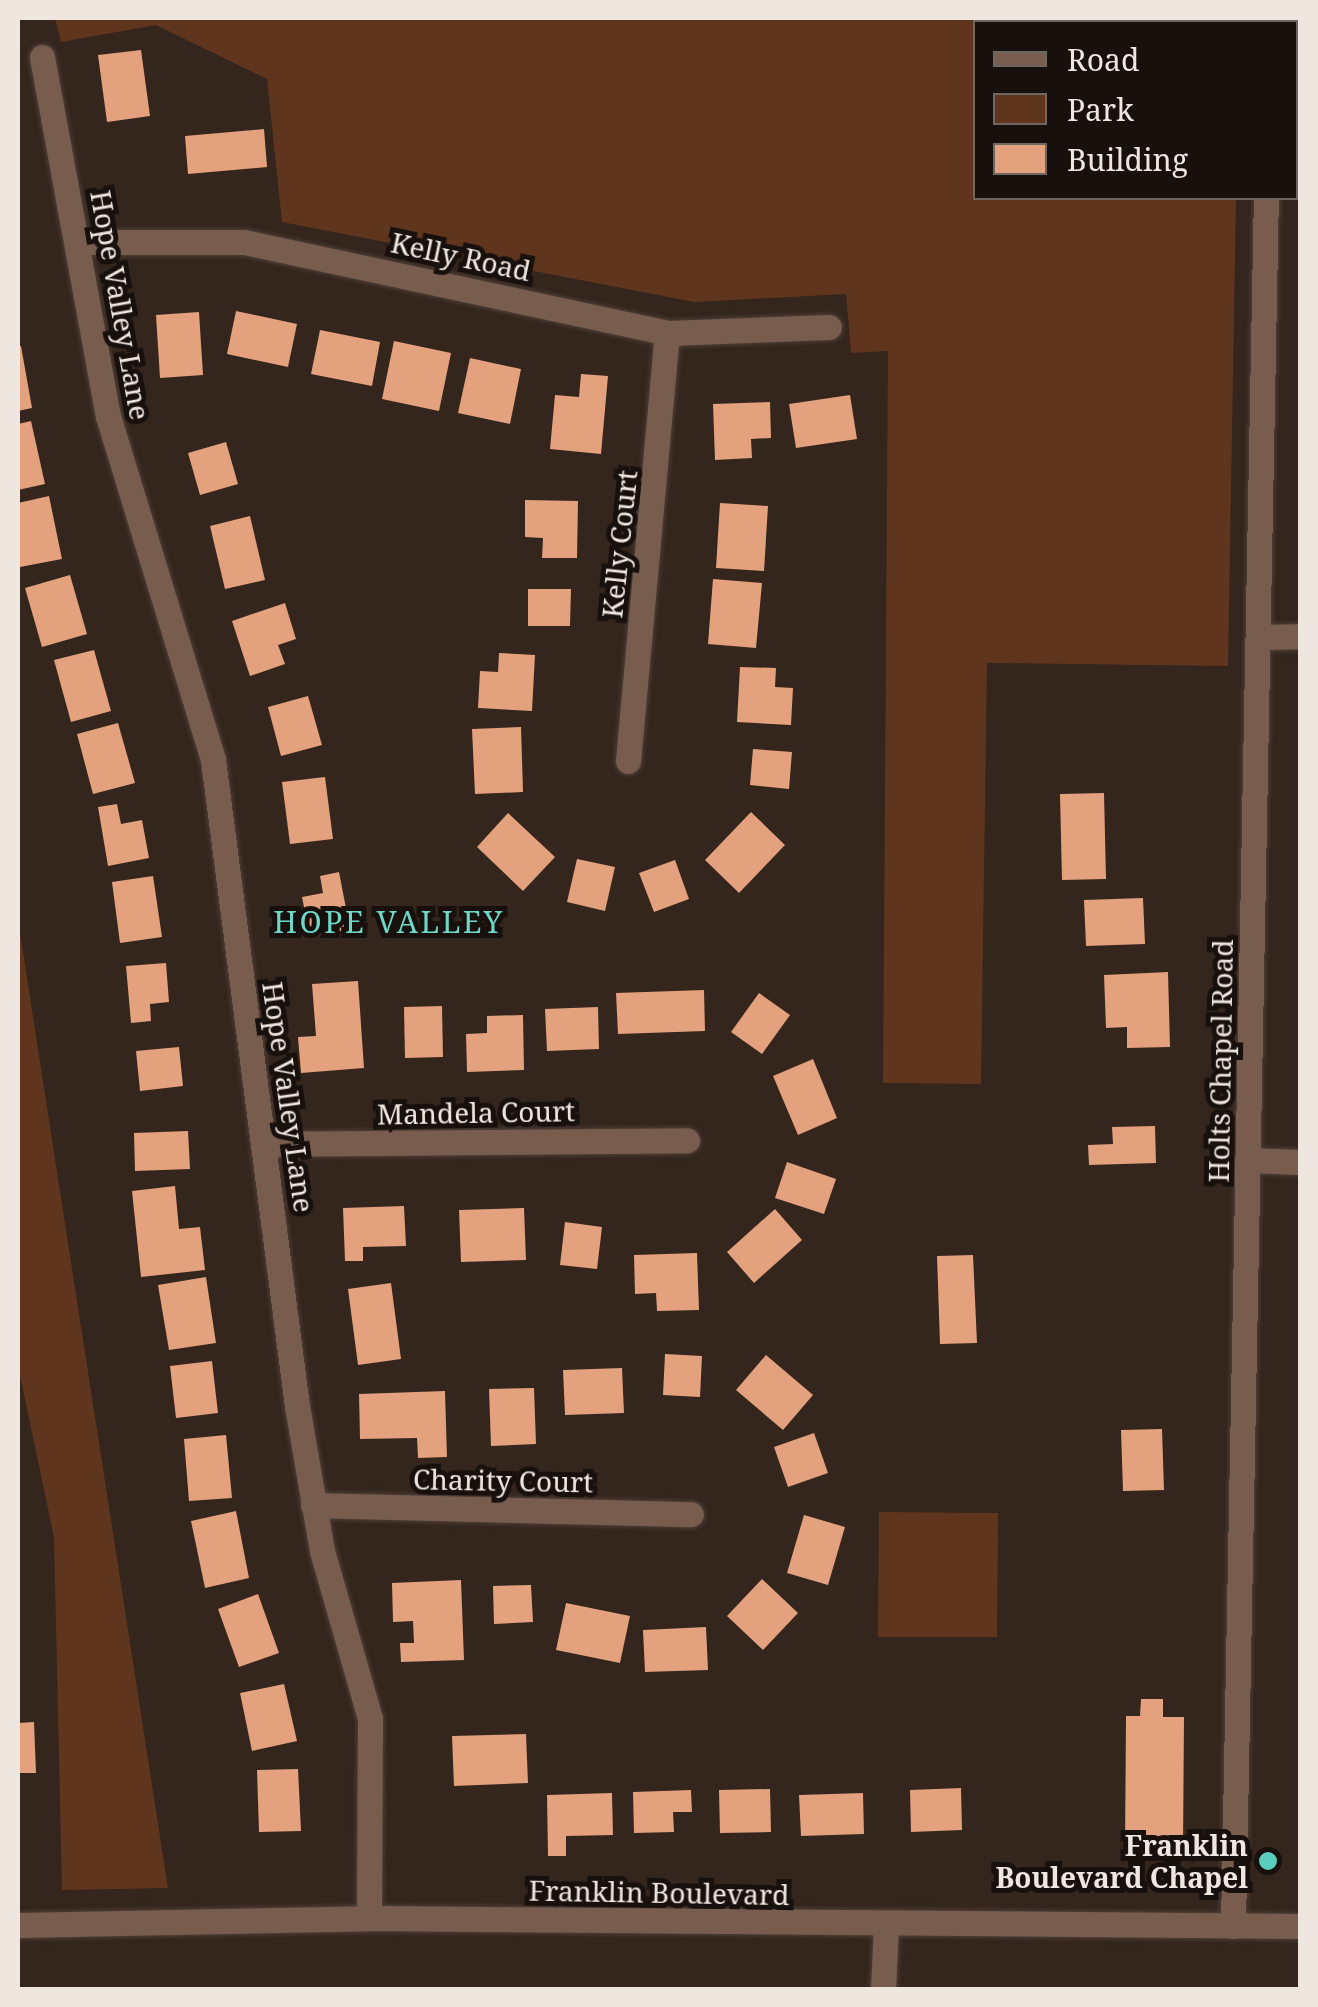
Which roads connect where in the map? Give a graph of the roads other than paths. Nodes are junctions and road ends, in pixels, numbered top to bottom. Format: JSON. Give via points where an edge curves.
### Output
{"nodes":[{"id":1,"x":42,"y":57,"type":"dead end"},
{"id":2,"x":1266,"y":200,"type":"edge"},
{"id":3,"x":80,"y":242,"type":"junction"},
{"id":4,"x":829,"y":328,"type":"dead end"},
{"id":5,"x":667,"y":333,"type":"junction"},
{"id":6,"x":1300,"y":636,"type":"edge"},
{"id":7,"x":1261,"y":637,"type":"junction"},
{"id":8,"x":628,"y":761,"type":"dead end"},
{"id":9,"x":687,"y":1140,"type":"dead end"},
{"id":10,"x":266,"y":1144,"type":"junction"},
{"id":11,"x":1247,"y":1160,"type":"junction"},
{"id":12,"x":1300,"y":1162,"type":"edge"},
{"id":13,"x":313,"y":1505,"type":"junction"},
{"id":14,"x":691,"y":1514,"type":"dead end"},
{"id":15,"x":368,"y":1918,"type":"junction"},
{"id":16,"x":18,"y":1925,"type":"edge"},
{"id":17,"x":886,"y":1925,"type":"junction"},
{"id":18,"x":1233,"y":1926,"type":"junction"},
{"id":19,"x":1300,"y":1926,"type":"edge"},
{"id":20,"x":883,"y":1990,"type":"edge"}],
"edges":[{"from":1,"to":3,"type":"street","name":"Hope Valley Lane"},
{"from":2,"to":7,"type":"street","name":"Holts Chapel Road"},
{"from":3,"to":5,"type":"street","name":"Kelly Road","via":[[244,242]]},
{"from":3,"to":10,"type":"street","name":"Hope Valley Lane","via":[[108,416],[212,760]]},
{"from":4,"to":5,"type":"street","name":"Kelly Road"},
{"from":5,"to":8,"type":"street","name":"Kelly Court"},
{"from":6,"to":7,"type":"street"},
{"from":7,"to":11,"type":"street","name":"Holts Chapel Road"},
{"from":9,"to":10,"type":"street","name":"Mandela Court"},
{"from":10,"to":13,"type":"street","name":"Hope Valley Lane"},
{"from":11,"to":12,"type":"street"},
{"from":11,"to":18,"type":"street","name":"Holts Chapel Road"},
{"from":13,"to":14,"type":"street","name":"Charity Court"},
{"from":13,"to":15,"type":"street","name":"Hope Valley Lane","via":[[370,1718]]},
{"from":15,"to":16,"type":"street","name":"Franklin Boulevard"},
{"from":15,"to":17,"type":"street","name":"Franklin Boulevard"},
{"from":17,"to":18,"type":"street","name":"Franklin Boulevard"},
{"from":17,"to":20,"type":"street"},
{"from":18,"to":19,"type":"street","name":"Franklin Boulevard"}]}
